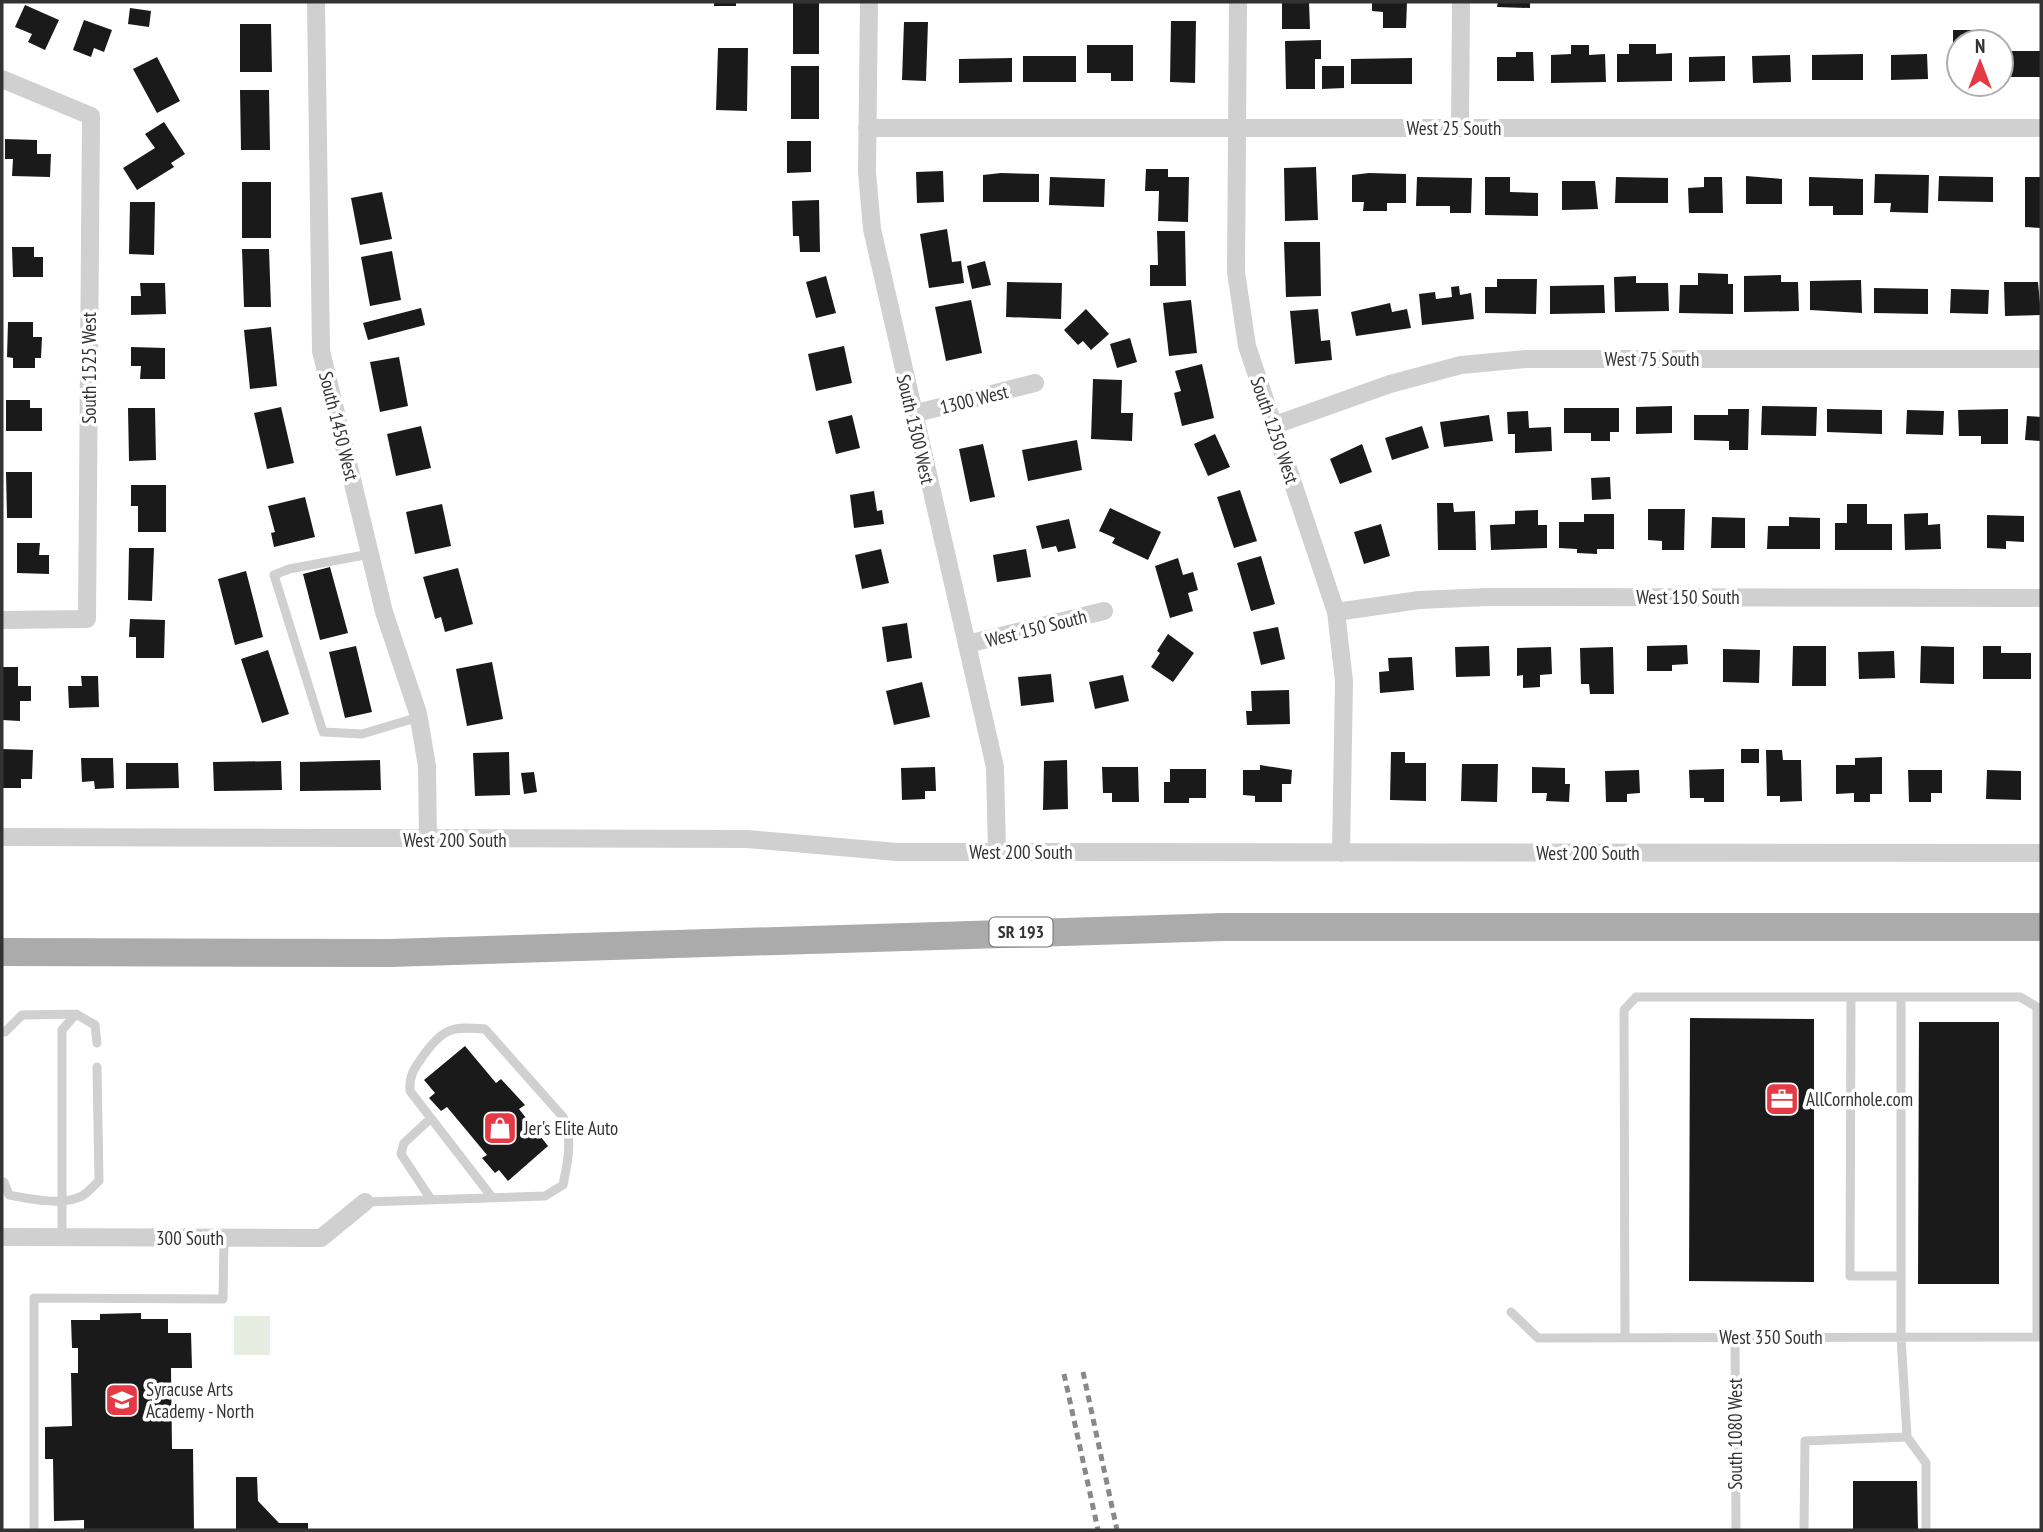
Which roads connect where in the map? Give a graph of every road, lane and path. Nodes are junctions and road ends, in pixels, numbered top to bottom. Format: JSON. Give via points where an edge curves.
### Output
{"nodes":[{"id":1,"x":316,"y":2,"type":"edge"},
{"id":2,"x":869,"y":2,"type":"edge"},
{"id":3,"x":1238,"y":2,"type":"edge"},
{"id":4,"x":1461,"y":9,"type":"edge"},
{"id":5,"x":2,"y":79,"type":"edge"},
{"id":6,"x":867,"y":128,"type":"junction"},
{"id":7,"x":1237,"y":128,"type":"junction"},
{"id":8,"x":1460,"y":128,"type":"junction"},
{"id":9,"x":2041,"y":128,"type":"edge"},
{"id":10,"x":2041,"y":359,"type":"edge"},
{"id":11,"x":1035,"y":383,"type":"dead end"},
{"id":12,"x":913,"y":414,"type":"junction"},
{"id":13,"x":1272,"y":426,"type":"junction"},
{"id":14,"x":370,"y":554,"type":"junction"},
{"id":15,"x":2041,"y":598,"type":"edge"},
{"id":16,"x":1104,"y":611,"type":"dead end"},
{"id":17,"x":1336,"y":612,"type":"junction"},
{"id":18,"x":2,"y":620,"type":"edge"},
{"id":19,"x":967,"y":644,"type":"junction"},
{"id":20,"x":419,"y":717,"type":"junction"},
{"id":21,"x":2,"y":837,"type":"edge"},
{"id":22,"x":428,"y":840,"type":"junction"},
{"id":23,"x":997,"y":852,"type":"junction"},
{"id":24,"x":1341,"y":853,"type":"junction"},
{"id":25,"x":2041,"y":853,"type":"edge"},
{"id":26,"x":2041,"y":927,"type":"edge"},
{"id":27,"x":2,"y":953,"type":"edge"},
{"id":28,"x":1851,"y":997,"type":"junction"},
{"id":29,"x":1900,"y":997,"type":"junction"},
{"id":30,"x":76,"y":1014,"type":"junction"},
{"id":31,"x":5,"y":1032,"type":"dead end"},
{"id":32,"x":97,"y":1042,"type":"dead end"},
{"id":33,"x":97,"y":1067,"type":"dead end"},
{"id":34,"x":429,"y":1120,"type":"junction"},
{"id":35,"x":4,"y":1182,"type":"dead end"},
{"id":36,"x":491,"y":1196,"type":"junction"},
{"id":37,"x":430,"y":1198,"type":"junction"},
{"id":38,"x":63,"y":1200,"type":"junction"},
{"id":39,"x":365,"y":1202,"type":"joint"},
{"id":40,"x":2,"y":1237,"type":"edge"},
{"id":41,"x":62,"y":1237,"type":"junction"},
{"id":42,"x":224,"y":1238,"type":"junction"},
{"id":43,"x":1900,"y":1276,"type":"junction"},
{"id":44,"x":1511,"y":1312,"type":"dead end"},
{"id":45,"x":1735,"y":1337,"type":"junction"},
{"id":46,"x":1900,"y":1337,"type":"junction"},
{"id":47,"x":2039,"y":1337,"type":"edge"},
{"id":48,"x":1625,"y":1338,"type":"junction"},
{"id":49,"x":1907,"y":1437,"type":"junction"},
{"id":50,"x":34,"y":1530,"type":"edge"},
{"id":51,"x":1735,"y":1530,"type":"edge"},
{"id":52,"x":1804,"y":1530,"type":"edge"},
{"id":53,"x":1926,"y":1530,"type":"edge"}],
"edges":[{"from":1,"to":14,"type":"street","name":"South 1450 West","via":[[321,351]]},
{"from":2,"to":6,"type":"street","name":"South 1300 West"},
{"from":3,"to":7,"type":"street","name":"South 1250 West"},
{"from":4,"to":8,"type":"street"},
{"from":5,"to":18,"type":"street","name":"South 1525 West","via":[[91,116],[87,619]]},
{"from":6,"to":7,"type":"street","name":"West 25 South"},
{"from":6,"to":12,"type":"street","name":"South 1300 West","via":[[872,229]]},
{"from":7,"to":8,"type":"street","name":"West 25 South"},
{"from":7,"to":13,"type":"street","name":"South 1250 West","via":[[1236,272],[1247,346]]},
{"from":8,"to":9,"type":"street","name":"West 25 South"},
{"from":10,"to":13,"type":"street","name":"West 75 South","via":[[1526,359],[1461,365],[1390,384]]},
{"from":11,"to":12,"type":"street","name":"1300 West"},
{"from":12,"to":19,"type":"street","name":"South 1300 West"},
{"from":13,"to":17,"type":"street","name":"South 1250 West"},
{"from":14,"to":20,"type":"street","name":"South 1450 West"},
{"from":14,"to":20,"type":"lane","via":[[274,575],[323,732],[362,734]]},
{"from":15,"to":17,"type":"street","name":"West 150 South","via":[[1488,597],[1419,600]]},
{"from":16,"to":19,"type":"street","name":"West 150 South"},
{"from":17,"to":24,"type":"street","name":"South 1250 West","via":[[1344,681]]},
{"from":19,"to":23,"type":"street","name":"South 1300 West","via":[[995,767]]},
{"from":20,"to":22,"type":"street","name":"South 1450 West","via":[[427,766]]},
{"from":21,"to":22,"type":"street","name":"West 200 South"},
{"from":22,"to":23,"type":"street","name":"West 200 South","via":[[747,839],[897,852]]},
{"from":23,"to":24,"type":"street","name":"West 200 South"},
{"from":24,"to":25,"type":"street","name":"West 200 South"},
{"from":26,"to":27,"type":"main road","number":"SR 193","via":[[1223,927],[390,953]]},
{"from":28,"to":29,"type":"lane"},
{"from":28,"to":43,"type":"lane","via":[[1850,1276]]},
{"from":28,"to":48,"type":"lane","via":[[1636,997],[1624,1010]]},
{"from":29,"to":43,"type":"lane"},
{"from":29,"to":47,"type":"lane","via":[[2020,997],[2037,1007]]},
{"from":30,"to":31,"type":"lane","via":[[22,1015]]},
{"from":30,"to":32,"type":"lane","via":[[95,1024]]},
{"from":30,"to":38,"type":"lane","via":[[62,1030]]},
{"from":33,"to":38,"type":"lane","via":[[99,1181],[81,1196]]},
{"from":34,"to":36,"type":"lane"},
{"from":34,"to":36,"type":"lane","via":[[410,1091],[410,1076],[438,1034],[461,1027],[485,1029],[563,1117],[570,1152],[563,1185],[545,1196]]},
{"from":34,"to":37,"type":"lane","via":[[404,1143],[401,1154]]},
{"from":35,"to":38,"type":"lane","via":[[9,1195]]},
{"from":36,"to":37,"type":"lane"},
{"from":37,"to":39,"type":"lane"},
{"from":38,"to":41,"type":"lane"},
{"from":39,"to":42,"type":"street","name":"300 South","via":[[321,1238]]},
{"from":40,"to":41,"type":"street","name":"300 South"},
{"from":41,"to":42,"type":"street","name":"300 South"},
{"from":42,"to":50,"type":"lane","via":[[223,1299],[34,1298]]},
{"from":43,"to":46,"type":"lane"},
{"from":44,"to":48,"type":"lane","name":"West 350 South","via":[[1538,1338]]},
{"from":45,"to":46,"type":"lane","name":"West 350 South"},
{"from":45,"to":48,"type":"lane","name":"West 350 South"},
{"from":45,"to":51,"type":"lane","name":"South 1080 West"},
{"from":46,"to":47,"type":"lane","name":"West 350 South"},
{"from":46,"to":49,"type":"lane"},
{"from":49,"to":52,"type":"lane","via":[[1805,1441]]},
{"from":49,"to":53,"type":"lane","via":[[1926,1463]]}]}
